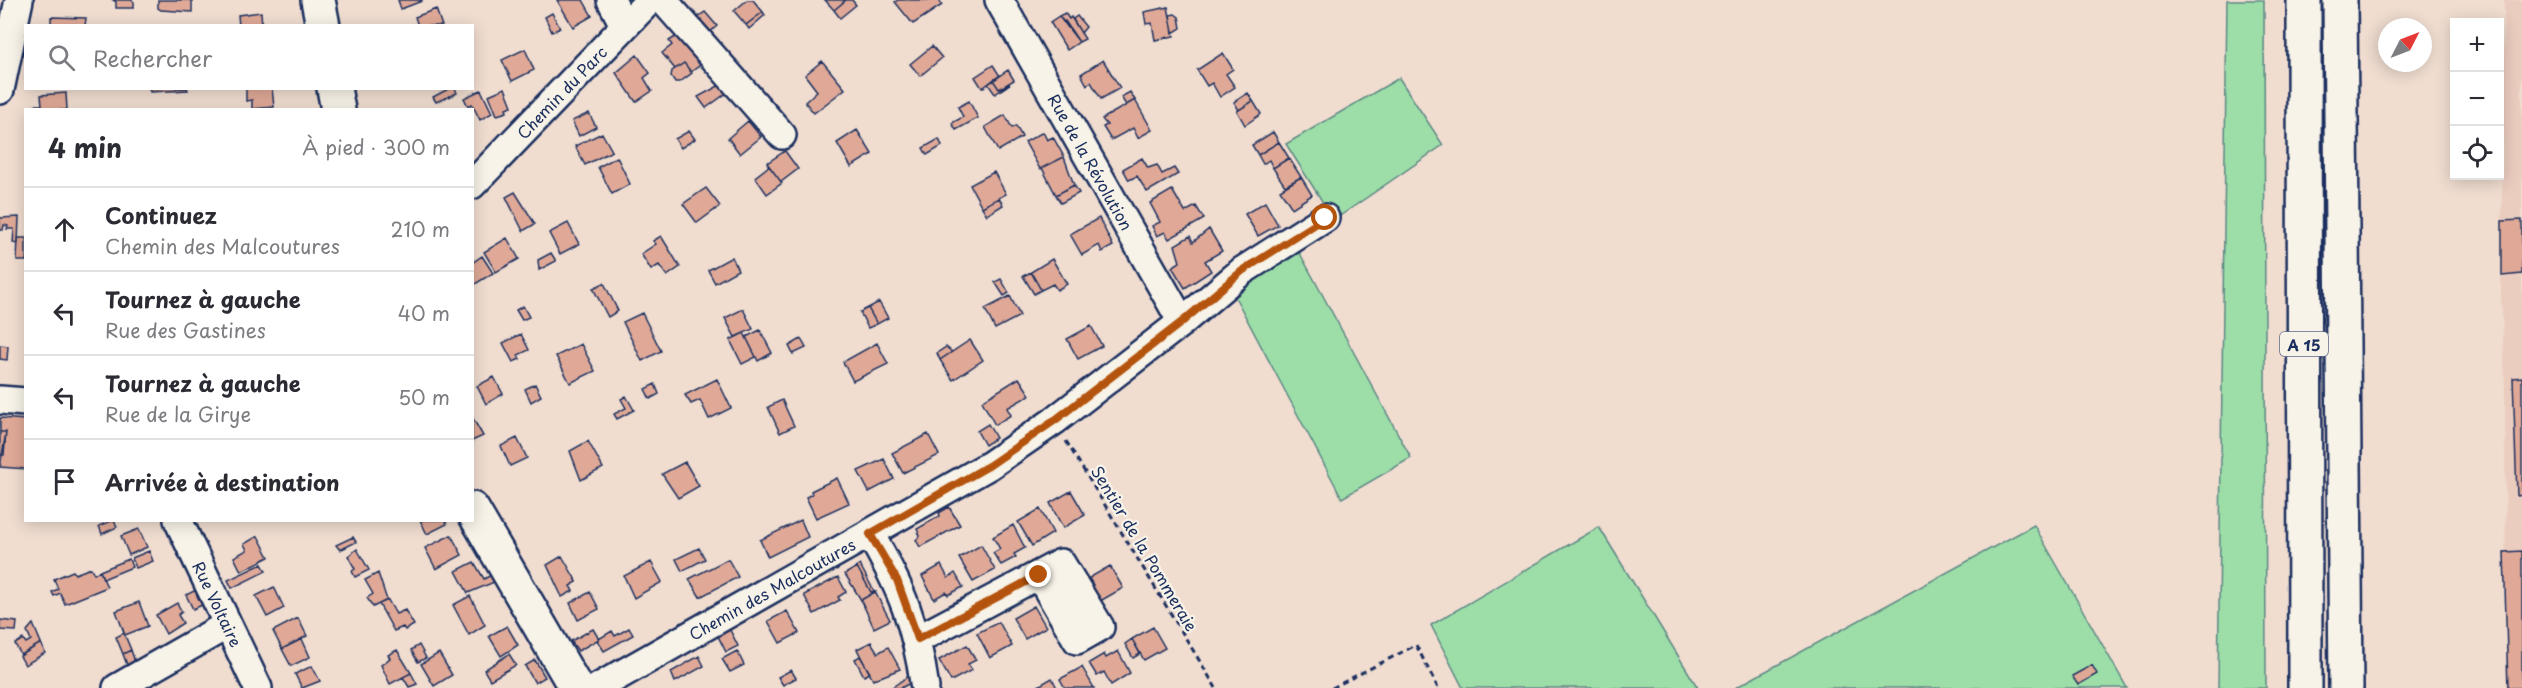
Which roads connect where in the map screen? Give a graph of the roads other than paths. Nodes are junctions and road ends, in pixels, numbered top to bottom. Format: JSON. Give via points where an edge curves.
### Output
{"nodes":[{"id":1,"x":19,"y":0,"type":"edge"},
{"id":2,"x":307,"y":0,"type":"edge"},
{"id":3,"x":318,"y":0,"type":"edge"},
{"id":4,"x":611,"y":0,"type":"edge"},
{"id":5,"x":650,"y":0,"type":"edge"},
{"id":6,"x":663,"y":0,"type":"edge"},
{"id":7,"x":999,"y":0,"type":"edge"},
{"id":8,"x":2304,"y":0,"type":"edge"},
{"id":9,"x":2340,"y":0,"type":"edge"},
{"id":10,"x":311,"y":24,"type":"edge"},
{"id":11,"x":323,"y":24,"type":"edge"},
{"id":12,"x":624,"y":25,"type":"junction"},
{"id":13,"x":0,"y":90,"type":"edge"},
{"id":14,"x":322,"y":90,"type":"edge"},
{"id":15,"x":334,"y":90,"type":"edge"},
{"id":16,"x":326,"y":108,"type":"edge"},
{"id":17,"x":338,"y":108,"type":"edge"},
{"id":18,"x":782,"y":135,"type":"dead end"},
{"id":19,"x":474,"y":183,"type":"edge"},
{"id":20,"x":1325,"y":218,"type":"dead end"},
{"id":21,"x":1182,"y":322,"type":"junction"},
{"id":22,"x":0,"y":400,"type":"edge"},
{"id":23,"x":24,"y":402,"type":"edge"},
{"id":24,"x":474,"y":512,"type":"edge"},
{"id":25,"x":179,"y":522,"type":"edge"},
{"id":26,"x":870,"y":534,"type":"junction"},
{"id":27,"x":1039,"y":575,"type":"dead end"},
{"id":28,"x":227,"y":625,"type":"junction"},
{"id":29,"x":918,"y":639,"type":"junction"},
{"id":30,"x":117,"y":688,"type":"edge"},
{"id":31,"x":258,"y":688,"type":"edge"},
{"id":32,"x":576,"y":688,"type":"edge"},
{"id":33,"x":597,"y":688,"type":"edge"},
{"id":34,"x":925,"y":688,"type":"edge"},
{"id":35,"x":2305,"y":688,"type":"edge"},
{"id":36,"x":2346,"y":688,"type":"edge"}],
"edges":[{"from":1,"to":13,"type":"street"},
{"from":2,"to":10,"type":"main road"},
{"from":3,"to":11,"type":"main road"},
{"from":4,"to":12,"type":"street"},
{"from":5,"to":12,"type":"street","name":"Chemin du Parc"},
{"from":6,"to":18,"type":"street"},
{"from":7,"to":21,"type":"street","name":"Rue de la Révolution"},
{"from":8,"to":35,"type":"main road","number":"A 15"},
{"from":9,"to":36,"type":"main road","number":"A 15"},
{"from":12,"to":19,"type":"street","name":"Chemin du Parc"},
{"from":14,"to":16,"type":"main road"},
{"from":15,"to":17,"type":"main road"},
{"from":20,"to":21,"type":"street","name":"Chemin des Malcoutures","via":[[1242,271]]},
{"from":21,"to":26,"type":"street","name":"Chemin des Malcoutures","via":[[990,465]]},
{"from":22,"to":23,"type":"street"},
{"from":24,"to":32,"type":"main road"},
{"from":25,"to":28,"type":"street","name":"Rue Voltaire"},
{"from":26,"to":29,"type":"street","via":[[897,580]]},
{"from":26,"to":33,"type":"street","name":"Chemin des Malcoutures"},
{"from":27,"to":29,"type":"street"},
{"from":28,"to":30,"type":"street"},
{"from":28,"to":31,"type":"street","name":"Rue Voltaire"},
{"from":29,"to":34,"type":"street"}]}
